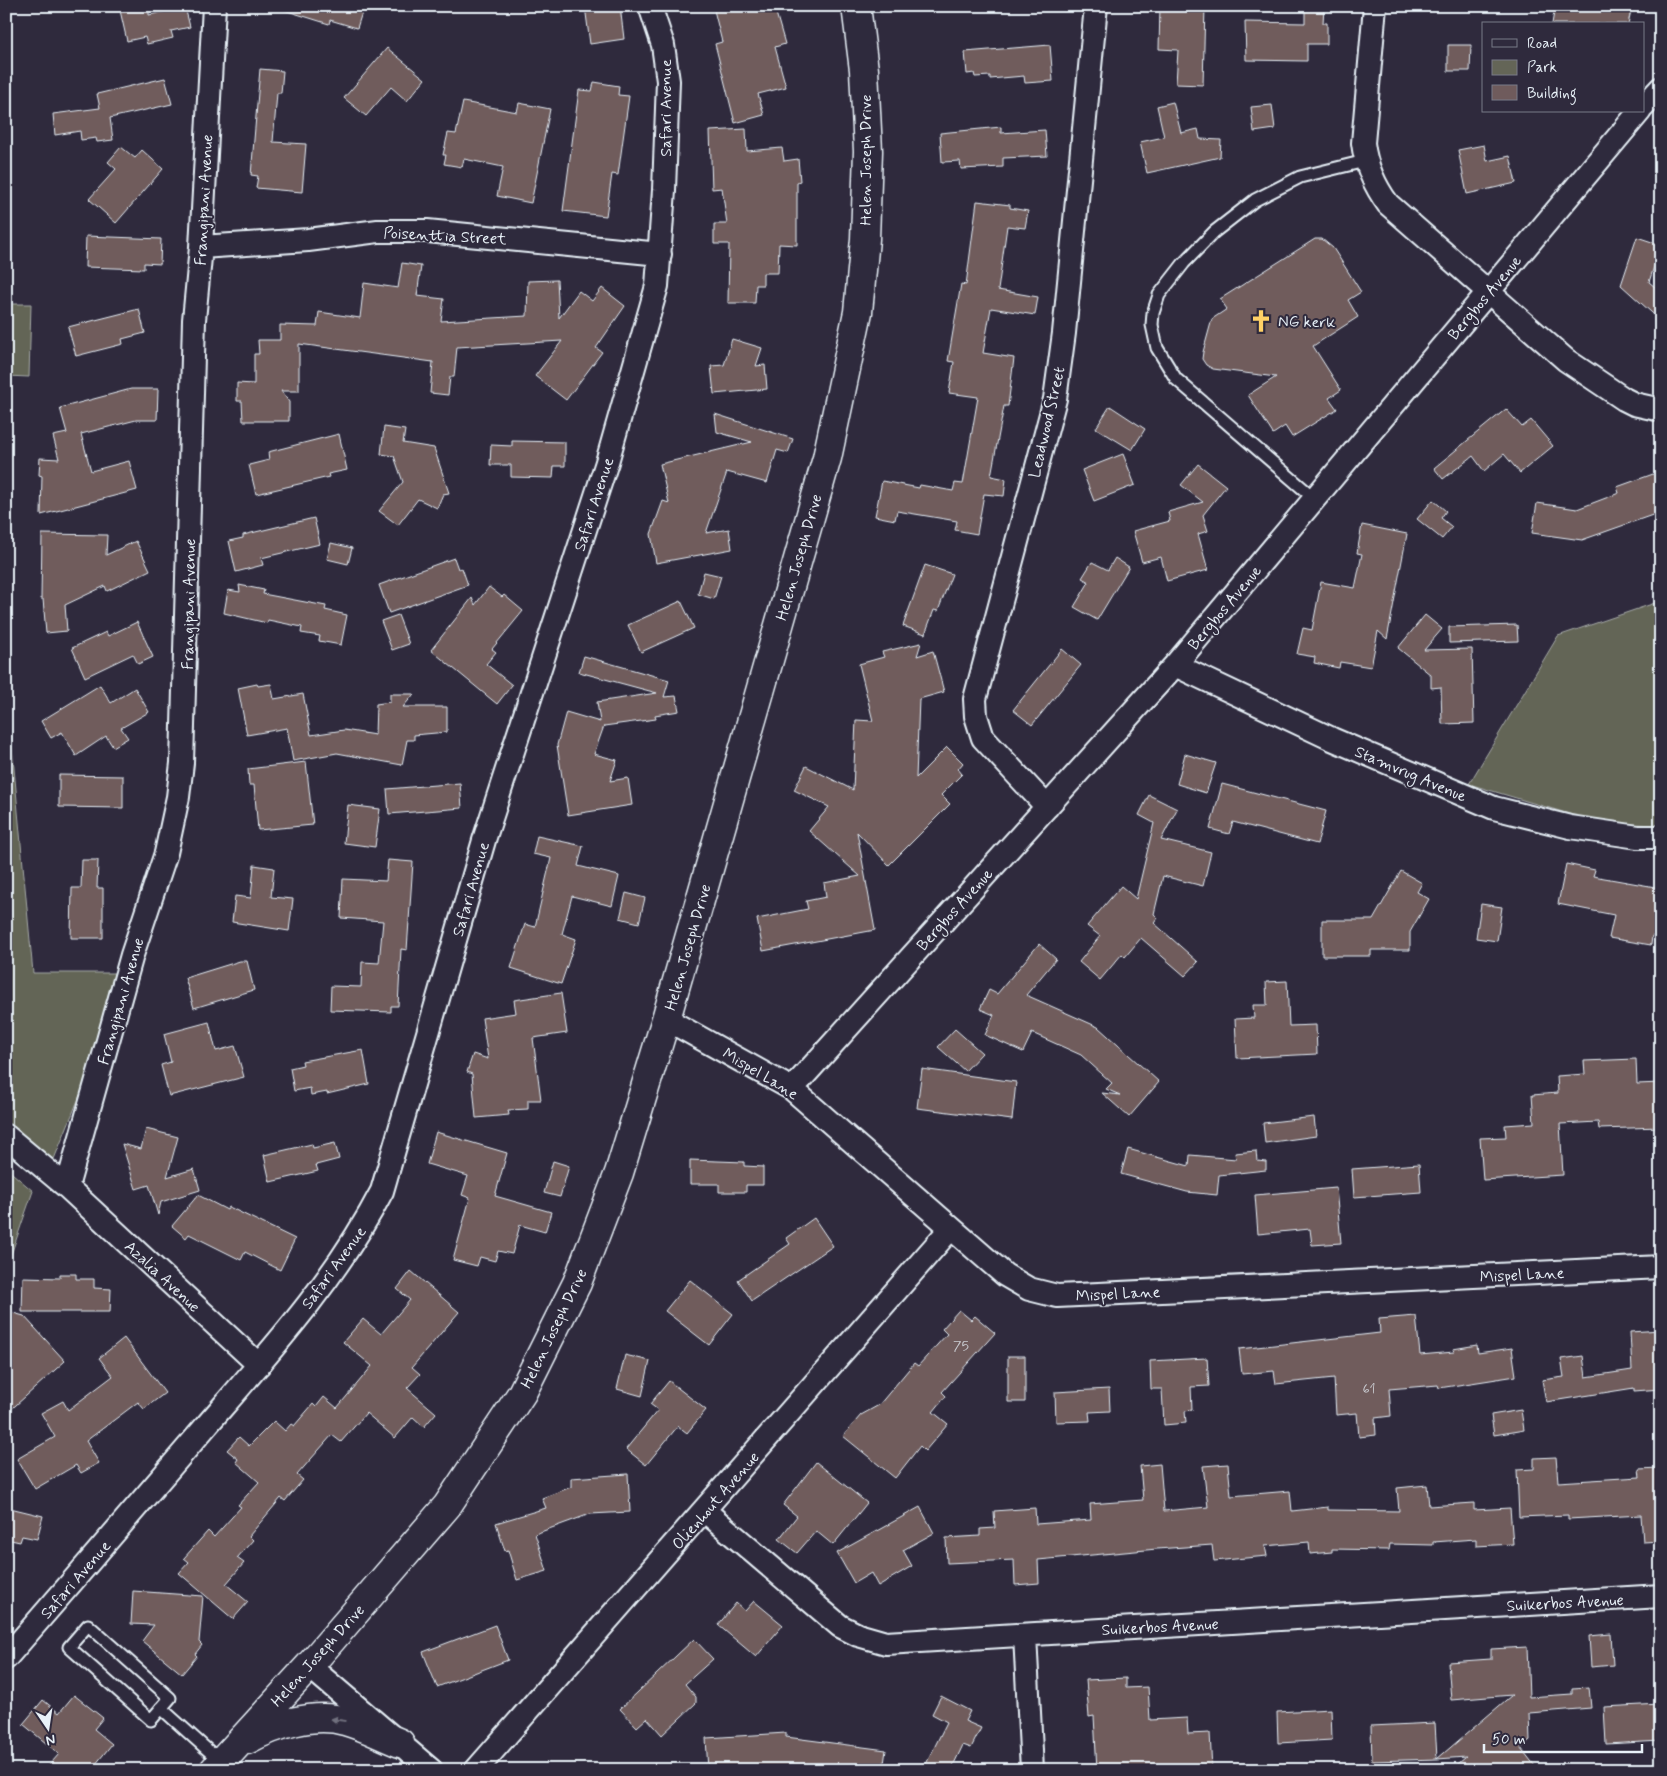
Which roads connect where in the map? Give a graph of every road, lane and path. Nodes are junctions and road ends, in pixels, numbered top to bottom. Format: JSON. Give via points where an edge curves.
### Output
{"nodes":[{"id":1,"x":214,"y":6,"type":"edge"},
{"id":2,"x":650,"y":6,"type":"edge"},
{"id":3,"x":856,"y":6,"type":"edge"},
{"id":4,"x":1096,"y":6,"type":"edge"},
{"id":5,"x":1375,"y":6,"type":"edge"},
{"id":6,"x":1661,"y":88,"type":"edge"},
{"id":7,"x":1644,"y":106,"type":"edge"},
{"id":8,"x":1639,"y":112,"type":"edge"},
{"id":9,"x":1365,"y":161,"type":"junction"},
{"id":10,"x":201,"y":247,"type":"junction"},
{"id":11,"x":660,"y":254,"type":"junction"},
{"id":12,"x":1488,"y":293,"type":"junction"},
{"id":13,"x":1661,"y":410,"type":"edge"},
{"id":14,"x":1315,"y":499,"type":"junction"},
{"id":15,"x":1175,"y":665,"type":"junction"},
{"id":16,"x":1047,"y":807,"type":"junction"},
{"id":17,"x":1661,"y":837,"type":"edge"},
{"id":18,"x":666,"y":1019,"type":"junction"},
{"id":19,"x":792,"y":1089,"type":"junction"},
{"id":20,"x":6,"y":1136,"type":"edge"},
{"id":21,"x":67,"y":1187,"type":"junction"},
{"id":22,"x":951,"y":1228,"type":"junction"},
{"id":23,"x":1661,"y":1266,"type":"edge"},
{"id":24,"x":260,"y":1365,"type":"junction"},
{"id":25,"x":705,"y":1511,"type":"junction"},
{"id":26,"x":1661,"y":1596,"type":"edge"},
{"id":27,"x":1025,"y":1635,"type":"junction"},
{"id":28,"x":6,"y":1658,"type":"edge"},
{"id":29,"x":309,"y":1666,"type":"junction"},
{"id":30,"x":161,"y":1708,"type":"junction"},
{"id":31,"x":400,"y":1743,"type":"junction"},
{"id":32,"x":223,"y":1759,"type":"edge"},
{"id":33,"x":431,"y":1770,"type":"edge"},
{"id":34,"x":476,"y":1770,"type":"edge"},
{"id":35,"x":1032,"y":1770,"type":"edge"}],
"edges":[{"from":1,"to":10,"type":"street","name":"Frangipani Avenue"},
{"from":2,"to":11,"type":"street","name":"Safari Avenue","via":[[663,45],[668,81]]},
{"from":3,"to":18,"type":"street","name":"Helen Joseph Drive","via":[[864,70],[868,151],[858,312],[827,458]]},
{"from":4,"to":16,"type":"street","name":"Leadwood Street","via":[[1064,333],[1054,399],[975,699],[983,738]]},
{"from":5,"to":9,"type":"street","via":[[1363,125]]},
{"from":6,"to":7,"type":"street"},
{"from":8,"to":12,"type":"street","name":"Bergbos Avenue"},
{"from":9,"to":12,"type":"street","via":[[1371,178],[1388,204]]},
{"from":9,"to":14,"type":"lane","via":[[1300,177],[1255,200],[1214,232],[1184,263],[1159,295],[1153,313],[1157,348],[1176,379]]},
{"from":10,"to":11,"type":"street","name":"Poisenttia Street","via":[[308,240],[378,231],[427,231]]},
{"from":10,"to":21,"type":"street","name":"Frangipani Avenue","via":[[194,320],[185,728],[178,797],[166,853],[132,955]]},
{"from":11,"to":24,"type":"street","name":"Safari Avenue","via":[[657,286],[607,462],[485,837],[382,1190],[340,1262]]},
{"from":12,"to":13,"type":"street","via":[[1595,381],[1634,404]]},
{"from":12,"to":14,"type":"street","name":"Bergbos Avenue"},
{"from":14,"to":15,"type":"street","name":"Bergbos Avenue"},
{"from":15,"to":16,"type":"street","name":"Bergbos Avenue"},
{"from":15,"to":17,"type":"street","name":"Stamvrug Avenue","via":[[1332,739],[1494,808],[1570,827],[1638,837]]},
{"from":16,"to":19,"type":"street","name":"Bergbos Avenue"},
{"from":18,"to":19,"type":"street","name":"Mispel Lane"},
{"from":18,"to":29,"type":"street","name":"Helen Joseph Drive","via":[[619,1173],[577,1283],[522,1393],[447,1506]]},
{"from":19,"to":22,"type":"street","name":"Mispel Lane"},
{"from":20,"to":21,"type":"street","name":"Azalia Avenue"},
{"from":21,"to":24,"type":"street","name":"Azalia Avenue"},
{"from":22,"to":23,"type":"street","name":"Mispel Lane","via":[[1005,1275],[1029,1289],[1057,1296]]},
{"from":22,"to":25,"type":"street","name":"Olienhout Avenue"},
{"from":24,"to":28,"type":"street","name":"Safari Avenue"},
{"from":25,"to":27,"type":"street","name":"Suikerbos Avenue","via":[[840,1626],[858,1635],[886,1643]]},
{"from":25,"to":34,"type":"street","name":"Olienhout Avenue"},
{"from":26,"to":27,"type":"street","name":"Suikerbos Avenue"},
{"from":27,"to":35,"type":"street"},
{"from":29,"to":31,"type":"street"},
{"from":29,"to":32,"type":"street","name":"Helen Joseph Drive"},
{"from":30,"to":30,"type":"lane","via":[[151,1720],[69,1647],[88,1625],[170,1698]]},
{"from":30,"to":32,"type":"lane"},
{"from":31,"to":32,"type":"street","one_way":true,"via":[[344,1720],[326,1718],[268,1728]]},
{"from":31,"to":33,"type":"street"}]}
